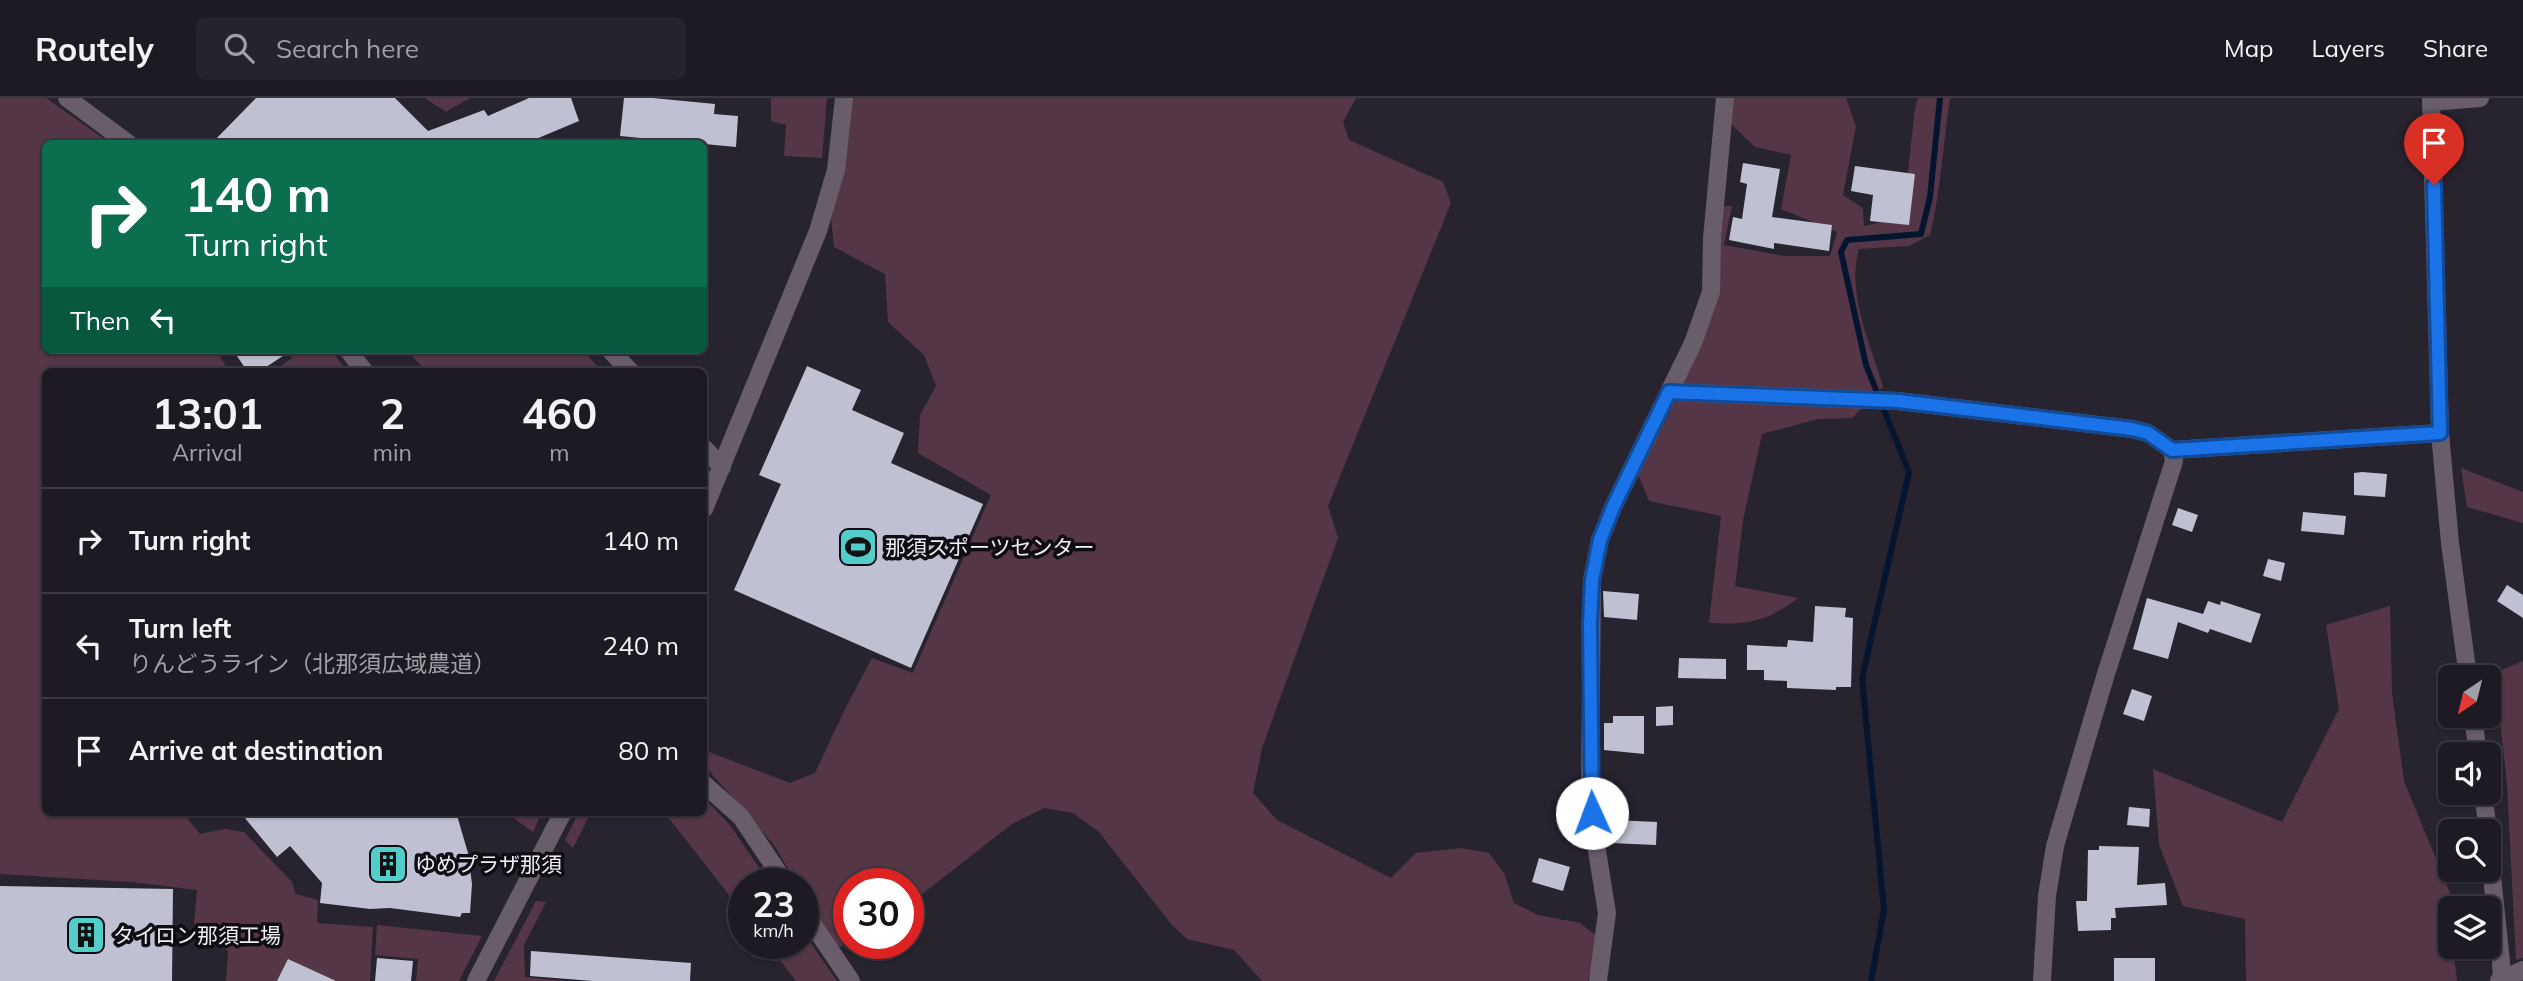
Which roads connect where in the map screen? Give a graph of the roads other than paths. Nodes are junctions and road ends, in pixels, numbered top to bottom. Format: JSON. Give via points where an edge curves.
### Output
{"nodes":[{"id":1,"x":67,"y":98,"type":"edge"},
{"id":2,"x":844,"y":98,"type":"edge"},
{"id":3,"x":1725,"y":98,"type":"edge"},
{"id":4,"x":2480,"y":98,"type":"edge"},
{"id":5,"x":2431,"y":100,"type":"edge"},
{"id":6,"x":124,"y":140,"type":"edge"},
{"id":7,"x":351,"y":354,"type":"edge"},
{"id":8,"x":614,"y":354,"type":"edge"},
{"id":9,"x":362,"y":368,"type":"edge"},
{"id":10,"x":627,"y":368,"type":"edge"},
{"id":11,"x":1669,"y":392,"type":"junction"},
{"id":12,"x":2440,"y":433,"type":"junction"},
{"id":13,"x":2172,"y":450,"type":"junction"},
{"id":14,"x":707,"y":451,"type":"edge"},
{"id":15,"x":722,"y":467,"type":"junction"},
{"id":16,"x":707,"y":502,"type":"edge"},
{"id":17,"x":2466,"y":665,"type":"edge"},
{"id":18,"x":707,"y":787,"type":"edge"},
{"id":19,"x":562,"y":816,"type":"edge"},
{"id":20,"x":775,"y":868,"type":"edge"},
{"id":21,"x":2493,"y":882,"type":"edge"},
{"id":22,"x":819,"y":933,"type":"edge"},
{"id":23,"x":2523,"y":970,"type":"edge"},
{"id":24,"x":476,"y":981,"type":"edge"},
{"id":25,"x":851,"y":981,"type":"edge"},
{"id":26,"x":1598,"y":981,"type":"edge"},
{"id":27,"x":2042,"y":981,"type":"edge"},
{"id":28,"x":2500,"y":981,"type":"edge"}],
"edges":[{"from":1,"to":6,"type":"street"},
{"from":2,"to":15,"type":"street","via":[[836,170],[818,231]]},
{"from":3,"to":11,"type":"street","via":[[1711,292]]},
{"from":4,"to":5,"type":"street"},
{"from":5,"to":12,"type":"street"},
{"from":7,"to":9,"type":"street"},
{"from":8,"to":10,"type":"street"},
{"from":11,"to":13,"type":"street","via":[[1898,401],[2132,429],[2148,433]]},
{"from":11,"to":26,"type":"street","via":[[1614,505],[1600,540],[1592,580],[1590,793],[1607,913]]},
{"from":12,"to":13,"type":"street"},
{"from":12,"to":17,"type":"street"},
{"from":13,"to":27,"type":"street","via":[[2174,461],[2055,846]]},
{"from":14,"to":15,"type":"street"},
{"from":15,"to":16,"type":"street"},
{"from":18,"to":20,"type":"street","via":[[741,817]]},
{"from":19,"to":24,"type":"street"},
{"from":21,"to":28,"type":"street","bridge":true},
{"from":22,"to":25,"type":"street"},
{"from":23,"to":28,"type":"street"}]}
